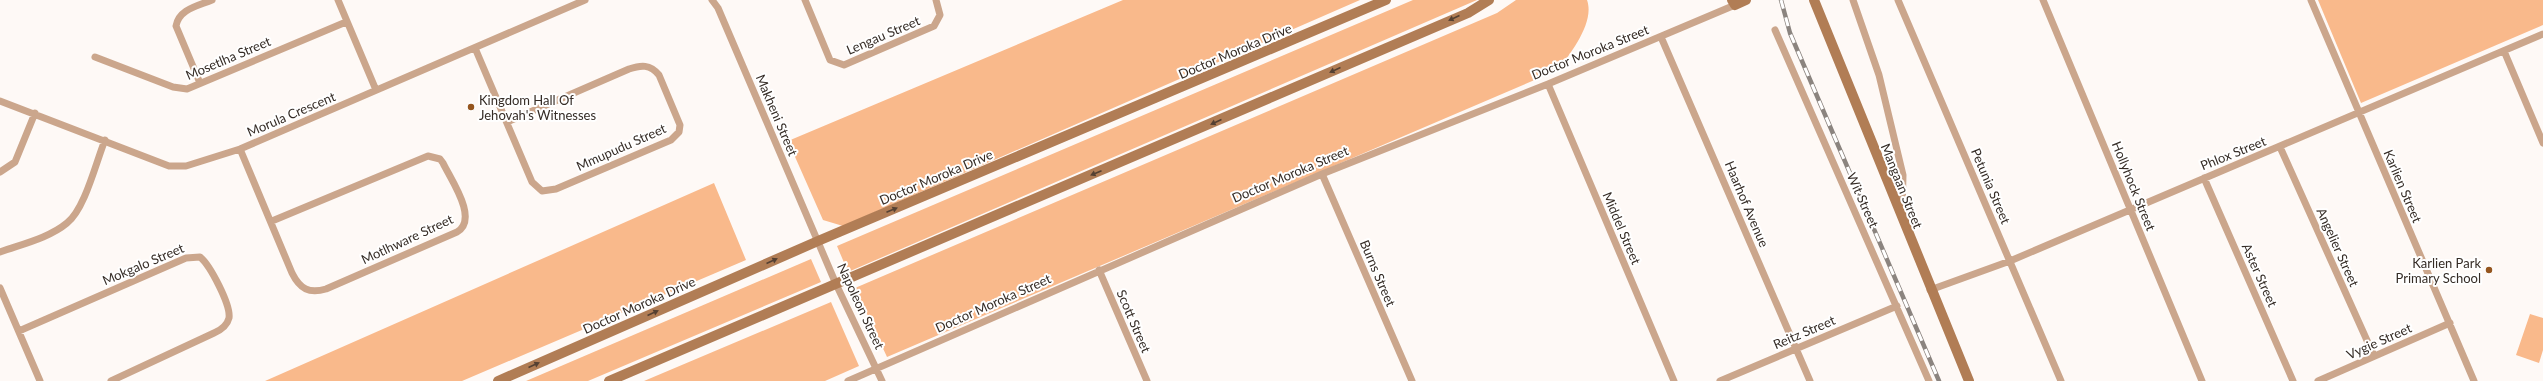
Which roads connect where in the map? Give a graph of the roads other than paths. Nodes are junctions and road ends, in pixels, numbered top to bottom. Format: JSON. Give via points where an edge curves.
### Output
{"nodes":[{"id":1,"x":212,"y":0,"type":"edge"},
{"id":2,"x":338,"y":0,"type":"edge"},
{"id":3,"x":585,"y":0,"type":"edge"},
{"id":4,"x":712,"y":0,"type":"edge"},
{"id":5,"x":805,"y":0,"type":"edge"},
{"id":6,"x":936,"y":0,"type":"edge"},
{"id":7,"x":1386,"y":0,"type":"edge"},
{"id":8,"x":1489,"y":0,"type":"edge"},
{"id":9,"x":1746,"y":0,"type":"edge"},
{"id":10,"x":1814,"y":0,"type":"edge"},
{"id":11,"x":1853,"y":0,"type":"edge"},
{"id":12,"x":1898,"y":0,"type":"edge"},
{"id":13,"x":2043,"y":0,"type":"edge"},
{"id":14,"x":2311,"y":0,"type":"edge"},
{"id":15,"x":1733,"y":2,"type":"edge"},
{"id":16,"x":346,"y":22,"type":"junction"},
{"id":17,"x":1776,"y":30,"type":"dead end"},
{"id":18,"x":2543,"y":34,"type":"edge"},
{"id":19,"x":1662,"y":37,"type":"junction"},
{"id":20,"x":475,"y":48,"type":"junction"},
{"id":21,"x":2504,"y":51,"type":"junction"},
{"id":22,"x":95,"y":58,"type":"dead end"},
{"id":23,"x":200,"y":83,"type":"junction"},
{"id":24,"x":1548,"y":84,"type":"junction"},
{"id":25,"x":376,"y":90,"type":"junction"},
{"id":26,"x":0,"y":101,"type":"edge"},
{"id":27,"x":2358,"y":111,"type":"junction"},
{"id":28,"x":35,"y":113,"type":"junction"},
{"id":29,"x":507,"y":122,"type":"junction"},
{"id":30,"x":105,"y":140,"type":"junction"},
{"id":31,"x":2543,"y":143,"type":"edge"},
{"id":32,"x":2280,"y":147,"type":"junction"},
{"id":33,"x":240,"y":149,"type":"junction"},
{"id":34,"x":0,"y":172,"type":"edge"},
{"id":35,"x":1322,"y":174,"type":"junction"},
{"id":36,"x":2204,"y":178,"type":"junction"},
{"id":37,"x":2131,"y":210,"type":"junction"},
{"id":38,"x":1901,"y":218,"type":"junction"},
{"id":39,"x":272,"y":221,"type":"junction"},
{"id":40,"x":818,"y":241,"type":"junction"},
{"id":41,"x":0,"y":252,"type":"edge"},
{"id":42,"x":2010,"y":261,"type":"junction"},
{"id":43,"x":1099,"y":270,"type":"junction"},
{"id":44,"x":836,"y":284,"type":"junction"},
{"id":45,"x":0,"y":288,"type":"edge"},
{"id":46,"x":1930,"y":290,"type":"junction"},
{"id":47,"x":1897,"y":306,"type":"junction"},
{"id":48,"x":2450,"y":323,"type":"junction"},
{"id":49,"x":19,"y":331,"type":"junction"},
{"id":50,"x":1796,"y":349,"type":"junction"},
{"id":51,"x":2374,"y":356,"type":"junction"},
{"id":52,"x":877,"y":369,"type":"junction"},
{"id":53,"x":40,"y":381,"type":"edge"},
{"id":54,"x":111,"y":381,"type":"edge"},
{"id":55,"x":498,"y":381,"type":"edge"},
{"id":56,"x":609,"y":381,"type":"edge"},
{"id":57,"x":848,"y":381,"type":"edge"},
{"id":58,"x":882,"y":381,"type":"edge"},
{"id":59,"x":1146,"y":381,"type":"edge"},
{"id":60,"x":1412,"y":381,"type":"edge"},
{"id":61,"x":1674,"y":381,"type":"edge"},
{"id":62,"x":1720,"y":381,"type":"edge"},
{"id":63,"x":1810,"y":381,"type":"edge"},
{"id":64,"x":1929,"y":381,"type":"edge"},
{"id":65,"x":1969,"y":381,"type":"edge"},
{"id":66,"x":2061,"y":381,"type":"edge"},
{"id":67,"x":2202,"y":381,"type":"edge"},
{"id":68,"x":2293,"y":381,"type":"edge"},
{"id":69,"x":2318,"y":381,"type":"edge"},
{"id":70,"x":2474,"y":381,"type":"edge"}],
"edges":[{"from":1,"to":23,"type":"street","via":[[185,12],[180,16],[176,26]]},
{"from":2,"to":16,"type":"street"},
{"from":3,"to":20,"type":"street","name":"Morula Crescent"},
{"from":4,"to":40,"type":"street","name":"Makheni Street","via":[[718,8]]},
{"from":5,"to":6,"type":"street","name":"Lengau Street","via":[[830,60],[844,65],[934,26],[940,15]]},
{"from":40,"to":7,"type":"street","name":"Doctor Moroka Drive","one_way":true},
{"from":8,"to":44,"type":"street","one_way":true,"via":[[1468,13]]},
{"from":9,"to":15,"type":"street","name":"Doctor Moroka Street"},
{"from":10,"to":38,"type":"street","name":"Mangaan Street"},
{"from":11,"to":38,"type":"street","via":[[1879,75],[1903,175]]},
{"from":12,"to":42,"type":"street","name":"Petunia Street"},
{"from":13,"to":37,"type":"street","name":"Hollyhock Street"},
{"from":14,"to":27,"type":"street","name":"Karlien Street"},
{"from":15,"to":19,"type":"street","name":"Doctor Moroka Street"},
{"from":16,"to":23,"type":"street","name":"Mosetlha Street"},
{"from":16,"to":25,"type":"street"},
{"from":17,"to":47,"type":"street","name":"Wit Street"},
{"from":18,"to":21,"type":"street","name":"Phlox Street"},
{"from":19,"to":24,"type":"street","name":"Doctor Moroka Street"},
{"from":19,"to":50,"type":"street","name":"Haarhof Avenue"},
{"from":20,"to":25,"type":"street","name":"Morula Crescent"},
{"from":20,"to":29,"type":"street","name":"Mmupudu Street"},
{"from":21,"to":27,"type":"street","name":"Phlox Street"},
{"from":21,"to":31,"type":"street"},
{"from":22,"to":23,"type":"street","name":"Mosetlha Street","via":[[181,90]]},
{"from":24,"to":35,"type":"street","name":"Doctor Moroka Street"},
{"from":24,"to":61,"type":"street","name":"Middel Street"},
{"from":25,"to":33,"type":"street","name":"Morula Crescent"},
{"from":26,"to":28,"type":"street","name":"Morula Crescent"},
{"from":27,"to":32,"type":"street","name":"Phlox Street"},
{"from":27,"to":48,"type":"street","name":"Karlien Street"},
{"from":28,"to":30,"type":"street","name":"Morula Crescent"},
{"from":28,"to":34,"type":"street","via":[[14,162]]},
{"from":29,"to":29,"type":"street","name":"Mmupudu Street","via":[[532,182],[542,191],[548,191],[671,140],[679,132],[680,125],[659,75],[655,70],[644,66],[629,69]]},
{"from":30,"to":33,"type":"street","name":"Morula Crescent","via":[[169,166],[178,167]]},
{"from":30,"to":41,"type":"street","via":[[81,203],[68,222],[55,231]]},
{"from":32,"to":36,"type":"street","name":"Phlox Street"},
{"from":32,"to":51,"type":"street","name":"Angelier Street"},
{"from":33,"to":39,"type":"street","name":"Motlhware Street"},
{"from":35,"to":43,"type":"street","name":"Doctor Moroka Street"},
{"from":35,"to":60,"type":"street","name":"Burns Street"},
{"from":36,"to":37,"type":"street","name":"Phlox Street"},
{"from":36,"to":68,"type":"street","name":"Aster Street"},
{"from":37,"to":42,"type":"street","name":"Phlox Street"},
{"from":37,"to":67,"type":"street","name":"Hollyhock Street"},
{"from":38,"to":46,"type":"street","name":"Mangaan Street"},
{"from":39,"to":39,"type":"street","name":"Motlhware Street","via":[[297,282],[302,288],[317,292],[457,232],[465,224],[467,214],[443,163],[440,159],[428,156]]},
{"from":40,"to":44,"type":"street","name":"Napoleon Street"},
{"from":55,"to":40,"type":"street","name":"Doctor Moroka Drive","one_way":true},
{"from":42,"to":46,"type":"street","name":"Phlox Street"},
{"from":42,"to":66,"type":"street","name":"Petunia Street"},
{"from":43,"to":52,"type":"street","name":"Doctor Moroka Street"},
{"from":43,"to":59,"type":"street","name":"Scott Street"},
{"from":44,"to":52,"type":"street","name":"Napoleon Street"},
{"from":44,"to":56,"type":"street"},
{"from":45,"to":49,"type":"street"},
{"from":46,"to":65,"type":"street","name":"Mangaan Street"},
{"from":47,"to":50,"type":"street","name":"Reitz Street"},
{"from":47,"to":64,"type":"street","name":"Wit Street"},
{"from":48,"to":51,"type":"street","name":"Vygie Street"},
{"from":48,"to":70,"type":"street","name":"Karlien Street"},
{"from":49,"to":53,"type":"street"},
{"from":49,"to":54,"type":"street","name":"Mokgalo Street","via":[[186,258],[200,257],[209,266],[228,309],[225,326]]},
{"from":50,"to":62,"type":"street","name":"Reitz Street"},
{"from":50,"to":63,"type":"street","name":"Haarhof Avenue"},
{"from":51,"to":69,"type":"street","name":"Vygie Street"},
{"from":52,"to":57,"type":"street","name":"Doctor Moroka Street"},
{"from":52,"to":58,"type":"street","name":"Napoleon Street"}]}
